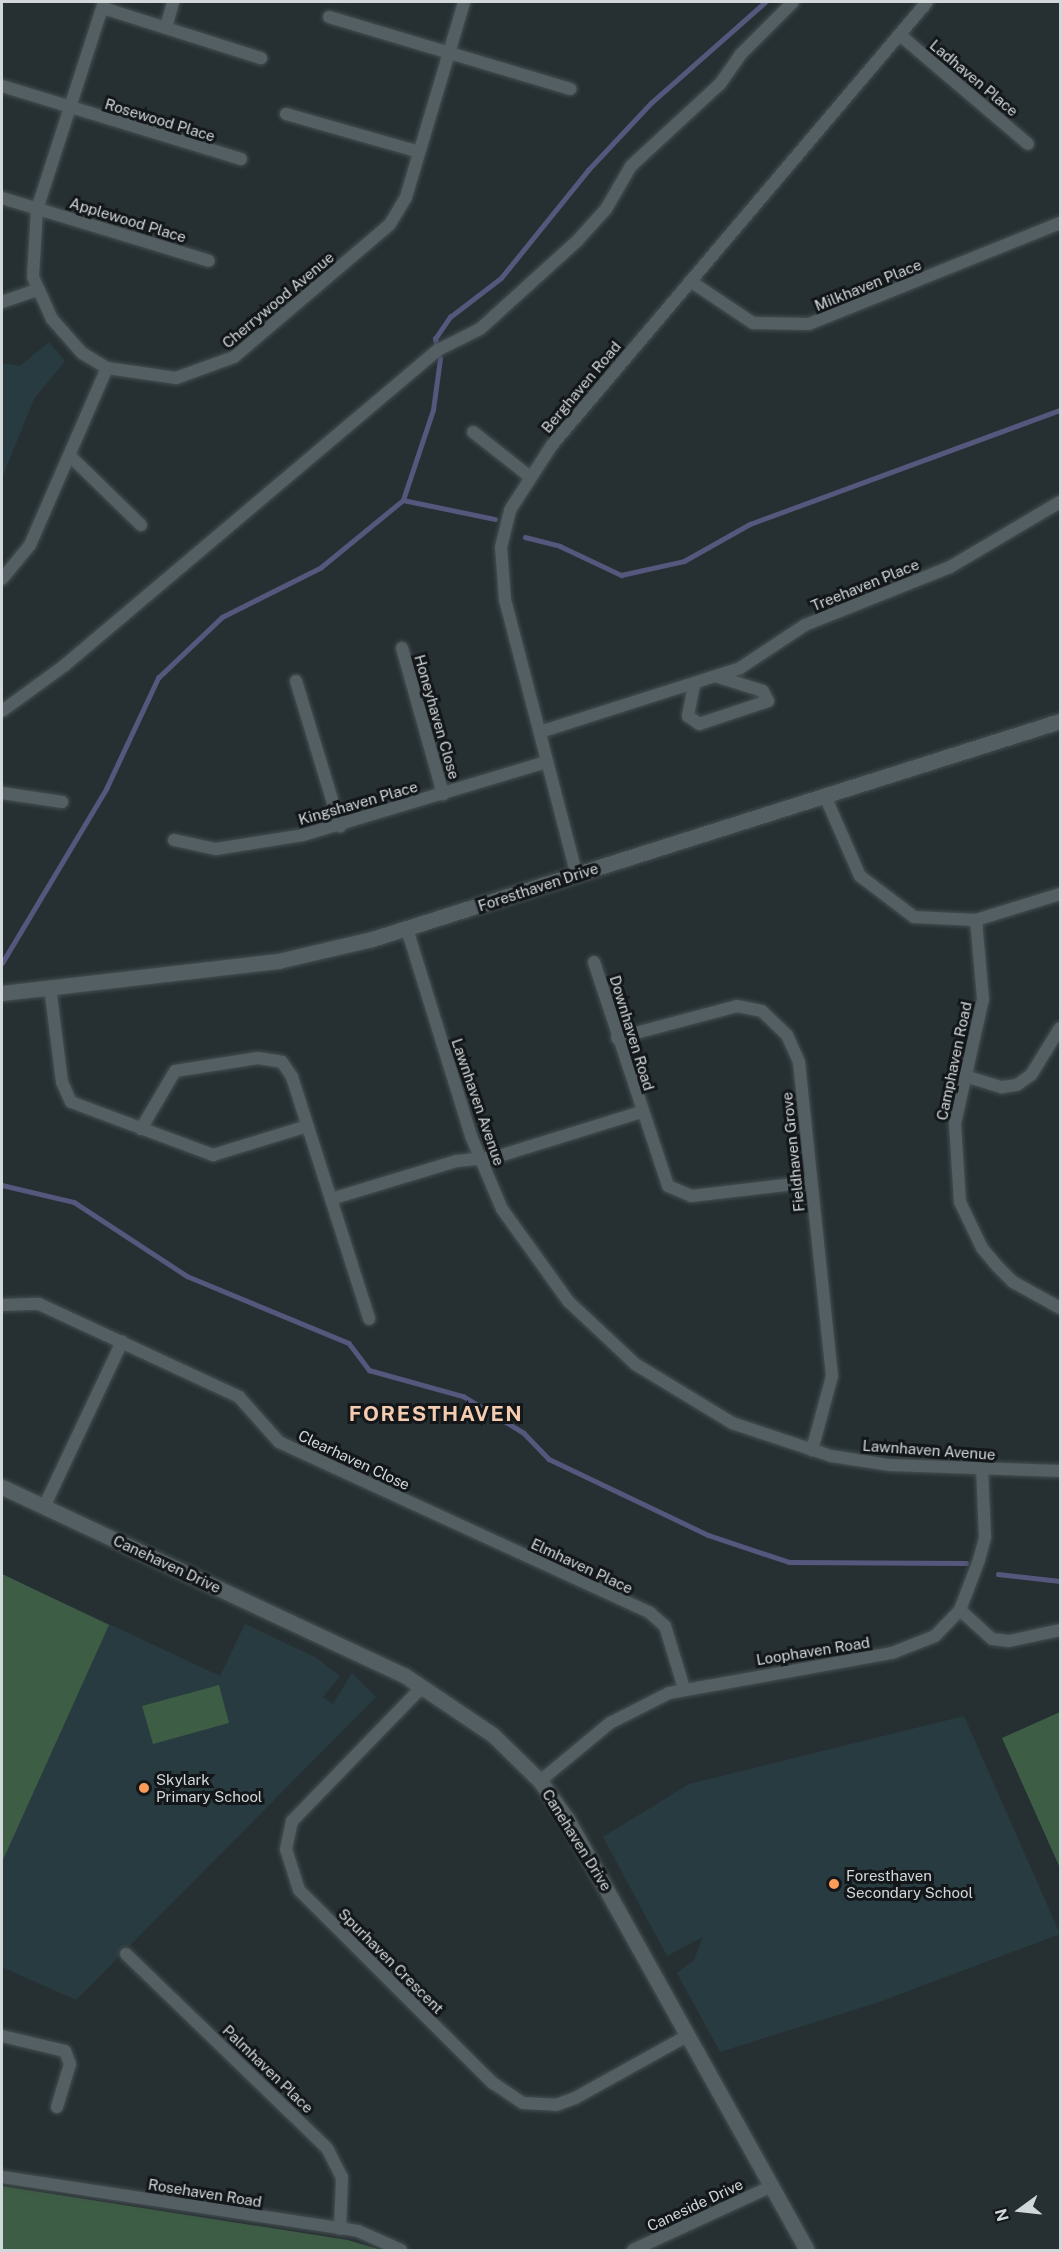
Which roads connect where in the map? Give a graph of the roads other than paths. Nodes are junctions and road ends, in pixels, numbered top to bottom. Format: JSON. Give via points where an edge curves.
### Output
{"nodes":[{"id":1,"x":173,"y":2,"type":"edge"},
{"id":2,"x":464,"y":2,"type":"edge"},
{"id":3,"x":793,"y":2,"type":"edge"},
{"id":4,"x":927,"y":2,"type":"edge"},
{"id":5,"x":104,"y":5,"type":"edge"},
{"id":6,"x":329,"y":17,"type":"dead end"},
{"id":7,"x":166,"y":27,"type":"junction"},
{"id":8,"x":900,"y":35,"type":"junction"},
{"id":9,"x":449,"y":51,"type":"junction"},
{"id":10,"x":261,"y":58,"type":"dead end"},
{"id":11,"x":2,"y":86,"type":"edge"},
{"id":12,"x":570,"y":89,"type":"dead end"},
{"id":13,"x":71,"y":108,"type":"junction"},
{"id":14,"x":286,"y":114,"type":"dead end"},
{"id":15,"x":1029,"y":144,"type":"dead end"},
{"id":16,"x":419,"y":152,"type":"junction"},
{"id":17,"x":241,"y":159,"type":"dead end"},
{"id":18,"x":2,"y":198,"type":"edge"},
{"id":19,"x":37,"y":209,"type":"junction"},
{"id":20,"x":1060,"y":224,"type":"edge"},
{"id":21,"x":209,"y":261,"type":"dead end"},
{"id":22,"x":690,"y":281,"type":"junction"},
{"id":23,"x":36,"y":290,"type":"junction"},
{"id":24,"x":2,"y":302,"type":"edge"},
{"id":25,"x":107,"y":368,"type":"junction"},
{"id":26,"x":473,"y":432,"type":"dead end"},
{"id":27,"x":70,"y":456,"type":"junction"},
{"id":28,"x":529,"y":476,"type":"junction"},
{"id":29,"x":1060,"y":502,"type":"edge"},
{"id":30,"x":141,"y":525,"type":"dead end"},
{"id":31,"x":2,"y":579,"type":"edge"},
{"id":32,"x":402,"y":648,"type":"dead end"},
{"id":33,"x":718,"y":677,"type":"junction"},
{"id":34,"x":296,"y":681,"type":"dead end"},
{"id":35,"x":694,"y":685,"type":"junction"},
{"id":36,"x":2,"y":711,"type":"edge"},
{"id":37,"x":1060,"y":721,"type":"edge"},
{"id":38,"x":540,"y":732,"type":"junction"},
{"id":39,"x":547,"y":762,"type":"junction"},
{"id":40,"x":2,"y":793,"type":"edge"},
{"id":41,"x":443,"y":794,"type":"junction"},
{"id":42,"x":825,"y":796,"type":"junction"},
{"id":43,"x":62,"y":802,"type":"dead end"},
{"id":44,"x":340,"y":826,"type":"junction"},
{"id":45,"x":174,"y":840,"type":"dead end"},
{"id":46,"x":577,"y":876,"type":"junction"},
{"id":47,"x":1060,"y":894,"type":"edge"},
{"id":48,"x":976,"y":920,"type":"junction"},
{"id":49,"x":407,"y":929,"type":"junction"},
{"id":50,"x":594,"y":962,"type":"dead end"},
{"id":51,"x":50,"y":987,"type":"junction"},
{"id":52,"x":2,"y":993,"type":"edge"},
{"id":53,"x":1060,"y":1028,"type":"edge"},
{"id":54,"x":617,"y":1038,"type":"junction"},
{"id":55,"x":965,"y":1076,"type":"junction"},
{"id":56,"x":641,"y":1112,"type":"junction"},
{"id":57,"x":307,"y":1126,"type":"junction"},
{"id":58,"x":141,"y":1129,"type":"junction"},
{"id":59,"x":481,"y":1161,"type":"junction"},
{"id":60,"x":812,"y":1182,"type":"junction"},
{"id":61,"x":331,"y":1199,"type":"junction"},
{"id":62,"x":2,"y":1305,"type":"edge"},
{"id":63,"x":1060,"y":1308,"type":"edge"},
{"id":64,"x":369,"y":1319,"type":"dead end"},
{"id":65,"x":122,"y":1342,"type":"junction"},
{"id":66,"x":812,"y":1450,"type":"junction"},
{"id":67,"x":982,"y":1469,"type":"junction"},
{"id":68,"x":1060,"y":1471,"type":"edge"},
{"id":69,"x":2,"y":1487,"type":"edge"},
{"id":70,"x":44,"y":1507,"type":"junction"},
{"id":71,"x":425,"y":1510,"type":"joint"},
{"id":72,"x":960,"y":1610,"type":"junction"},
{"id":73,"x":1060,"y":1630,"type":"edge"},
{"id":74,"x":423,"y":1686,"type":"junction"},
{"id":75,"x":684,"y":1688,"type":"junction"},
{"id":76,"x":540,"y":1780,"type":"junction"},
{"id":77,"x":126,"y":1954,"type":"dead end"},
{"id":78,"x":2,"y":2036,"type":"edge"},
{"id":79,"x":687,"y":2037,"type":"junction"},
{"id":80,"x":57,"y":2107,"type":"dead end"},
{"id":81,"x":2,"y":2177,"type":"edge"},
{"id":82,"x":770,"y":2187,"type":"junction"},
{"id":83,"x":340,"y":2229,"type":"junction"},
{"id":84,"x":401,"y":2250,"type":"edge"},
{"id":85,"x":633,"y":2250,"type":"edge"},
{"id":86,"x":807,"y":2250,"type":"edge"}],
"edges":[{"from":1,"to":7,"type":"street"},
{"from":2,"to":9,"type":"street","name":"Cherrywood Avenue"},
{"from":3,"to":36,"type":"street","via":[[740,55],[720,84],[631,166],[606,209],[577,241],[480,329],[438,350],[65,665]]},
{"from":4,"to":8,"type":"street","name":"Berghaven Road"},
{"from":5,"to":7,"type":"street"},
{"from":5,"to":13,"type":"street","name":"Cherrywood Avenue"},
{"from":6,"to":9,"type":"street"},
{"from":7,"to":10,"type":"street"},
{"from":8,"to":15,"type":"street","name":"Ladhaven Place"},
{"from":8,"to":22,"type":"street","name":"Berghaven Road"},
{"from":9,"to":12,"type":"street"},
{"from":9,"to":16,"type":"street","name":"Cherrywood Avenue"},
{"from":11,"to":13,"type":"street","name":"Rosewood Place"},
{"from":13,"to":17,"type":"street","name":"Rosewood Place"},
{"from":13,"to":19,"type":"street","name":"Cherrywood Avenue"},
{"from":14,"to":16,"type":"street"},
{"from":16,"to":25,"type":"street","name":"Cherrywood Avenue","via":[[406,197],[390,224],[234,357],[176,378]]},
{"from":18,"to":19,"type":"street"},
{"from":19,"to":21,"type":"street","name":"Applewood Place"},
{"from":19,"to":23,"type":"street","name":"Cherrywood Avenue","via":[[31,256]]},
{"from":20,"to":22,"type":"street","name":"Milkhaven Place","via":[[831,318],[799,326],[753,323]]},
{"from":22,"to":28,"type":"street","name":"Berghaven Road"},
{"from":23,"to":24,"type":"street"},
{"from":23,"to":25,"type":"street","name":"Cherrywood Avenue","via":[[64,336]]},
{"from":25,"to":27,"type":"street"},
{"from":26,"to":28,"type":"street"},
{"from":27,"to":30,"type":"street"},
{"from":27,"to":31,"type":"street","via":[[21,561]]},
{"from":28,"to":38,"type":"street","name":"Berghaven Road","via":[[505,526],[500,571]]},
{"from":29,"to":33,"type":"street","name":"Treehaven Place","via":[[967,558],[837,610]]},
{"from":32,"to":41,"type":"street","name":"Honeyhaven Close"},
{"from":33,"to":35,"type":"street","name":"Treehaven Place"},
{"from":33,"to":35,"type":"street","via":[[763,691],[768,700],[699,724],[688,716]]},
{"from":34,"to":44,"type":"street"},
{"from":35,"to":38,"type":"street","name":"Treehaven Place"},
{"from":37,"to":42,"type":"street","name":"Foresthaven Drive"},
{"from":38,"to":39,"type":"street","name":"Berghaven Road"},
{"from":39,"to":41,"type":"street","name":"Kingshaven Place"},
{"from":39,"to":46,"type":"street","name":"Berghaven Road"},
{"from":40,"to":43,"type":"street"},
{"from":41,"to":44,"type":"street","name":"Kingshaven Place"},
{"from":42,"to":46,"type":"street","name":"Foresthaven Drive"},
{"from":42,"to":48,"type":"street","via":[[848,857],[871,888],[914,917]]},
{"from":44,"to":45,"type":"street","name":"Kingshaven Place","via":[[250,846],[216,849]]},
{"from":46,"to":49,"type":"street","name":"Foresthaven Drive"},
{"from":47,"to":48,"type":"street"},
{"from":48,"to":55,"type":"street","name":"Camphaven Road","via":[[983,999]]},
{"from":49,"to":51,"type":"street","name":"Foresthaven Drive","via":[[278,961]]},
{"from":49,"to":59,"type":"street","name":"Lawnhaven Avenue"},
{"from":50,"to":54,"type":"street","name":"Downhaven Road"},
{"from":51,"to":52,"type":"street","name":"Foresthaven Drive"},
{"from":51,"to":58,"type":"street","via":[[67,1098]]},
{"from":53,"to":55,"type":"street","via":[[1031,1075],[1017,1085],[1002,1087]]},
{"from":54,"to":56,"type":"street","name":"Downhaven Road"},
{"from":54,"to":60,"type":"street","name":"Fieldhaven Grove","via":[[737,1006],[774,1018],[799,1062]]},
{"from":55,"to":63,"type":"street","name":"Camphaven Road","via":[[955,1123],[954,1167],[969,1225],[1012,1281]]},
{"from":56,"to":59,"type":"street","name":"Downhaven Road"},
{"from":56,"to":60,"type":"street","name":"Downhaven Road","via":[[662,1179],[677,1192],[691,1196]]},
{"from":57,"to":58,"type":"street","via":[[220,1155]]},
{"from":57,"to":58,"type":"street","via":[[286,1067],[277,1059],[258,1058],[175,1071]]},
{"from":57,"to":61,"type":"street"},
{"from":59,"to":61,"type":"street","name":"Downhaven Road","via":[[448,1164]]},
{"from":59,"to":66,"type":"street","name":"Lawnhaven Avenue","via":[[526,1246],[603,1337],[687,1400],[764,1436]]},
{"from":60,"to":66,"type":"street","name":"Fieldhaven Grove","via":[[832,1376]]},
{"from":61,"to":64,"type":"street"},
{"from":62,"to":65,"type":"street","name":"Clearhaven Close","via":[[39,1304]]},
{"from":65,"to":70,"type":"street"},
{"from":65,"to":71,"type":"street","name":"Clearhaven Close","via":[[248,1402],[279,1442]]},
{"from":66,"to":67,"type":"street","name":"Lawnhaven Avenue","via":[[881,1464]]},
{"from":67,"to":68,"type":"street","name":"Lawnhaven Avenue"},
{"from":67,"to":72,"type":"street","name":"Loophaven Road","via":[[984,1537]]},
{"from":69,"to":70,"type":"street","name":"Canehaven Drive"},
{"from":70,"to":74,"type":"street","name":"Canehaven Drive"},
{"from":71,"to":75,"type":"street","name":"Elmhaven Place","via":[[660,1620]]},
{"from":72,"to":73,"type":"street","via":[[992,1639],[1010,1641]]},
{"from":72,"to":75,"type":"street","name":"Loophaven Road","via":[[935,1636],[909,1649]]},
{"from":74,"to":76,"type":"street","name":"Canehaven Drive","via":[[493,1735]]},
{"from":74,"to":79,"type":"street","name":"Spurhaven Crescent","via":[[292,1821],[286,1849],[299,1890],[493,2083],[523,2103],[556,2105],[575,2098]]},
{"from":75,"to":76,"type":"street","name":"Loophaven Road","via":[[610,1723]]},
{"from":76,"to":79,"type":"street","name":"Canehaven Drive","via":[[601,1877]]},
{"from":77,"to":83,"type":"street","name":"Palmhaven Place","via":[[327,2148],[342,2177]]},
{"from":78,"to":80,"type":"street","via":[[65,2051],[70,2064]]},
{"from":79,"to":82,"type":"street","name":"Canehaven Drive"},
{"from":81,"to":83,"type":"street","name":"Rosehaven Road"},
{"from":82,"to":85,"type":"street","name":"Caneside Drive"},
{"from":82,"to":86,"type":"street","name":"Canehaven Drive"},
{"from":83,"to":84,"type":"street","name":"Rosehaven Road","via":[[371,2235]]}]}
